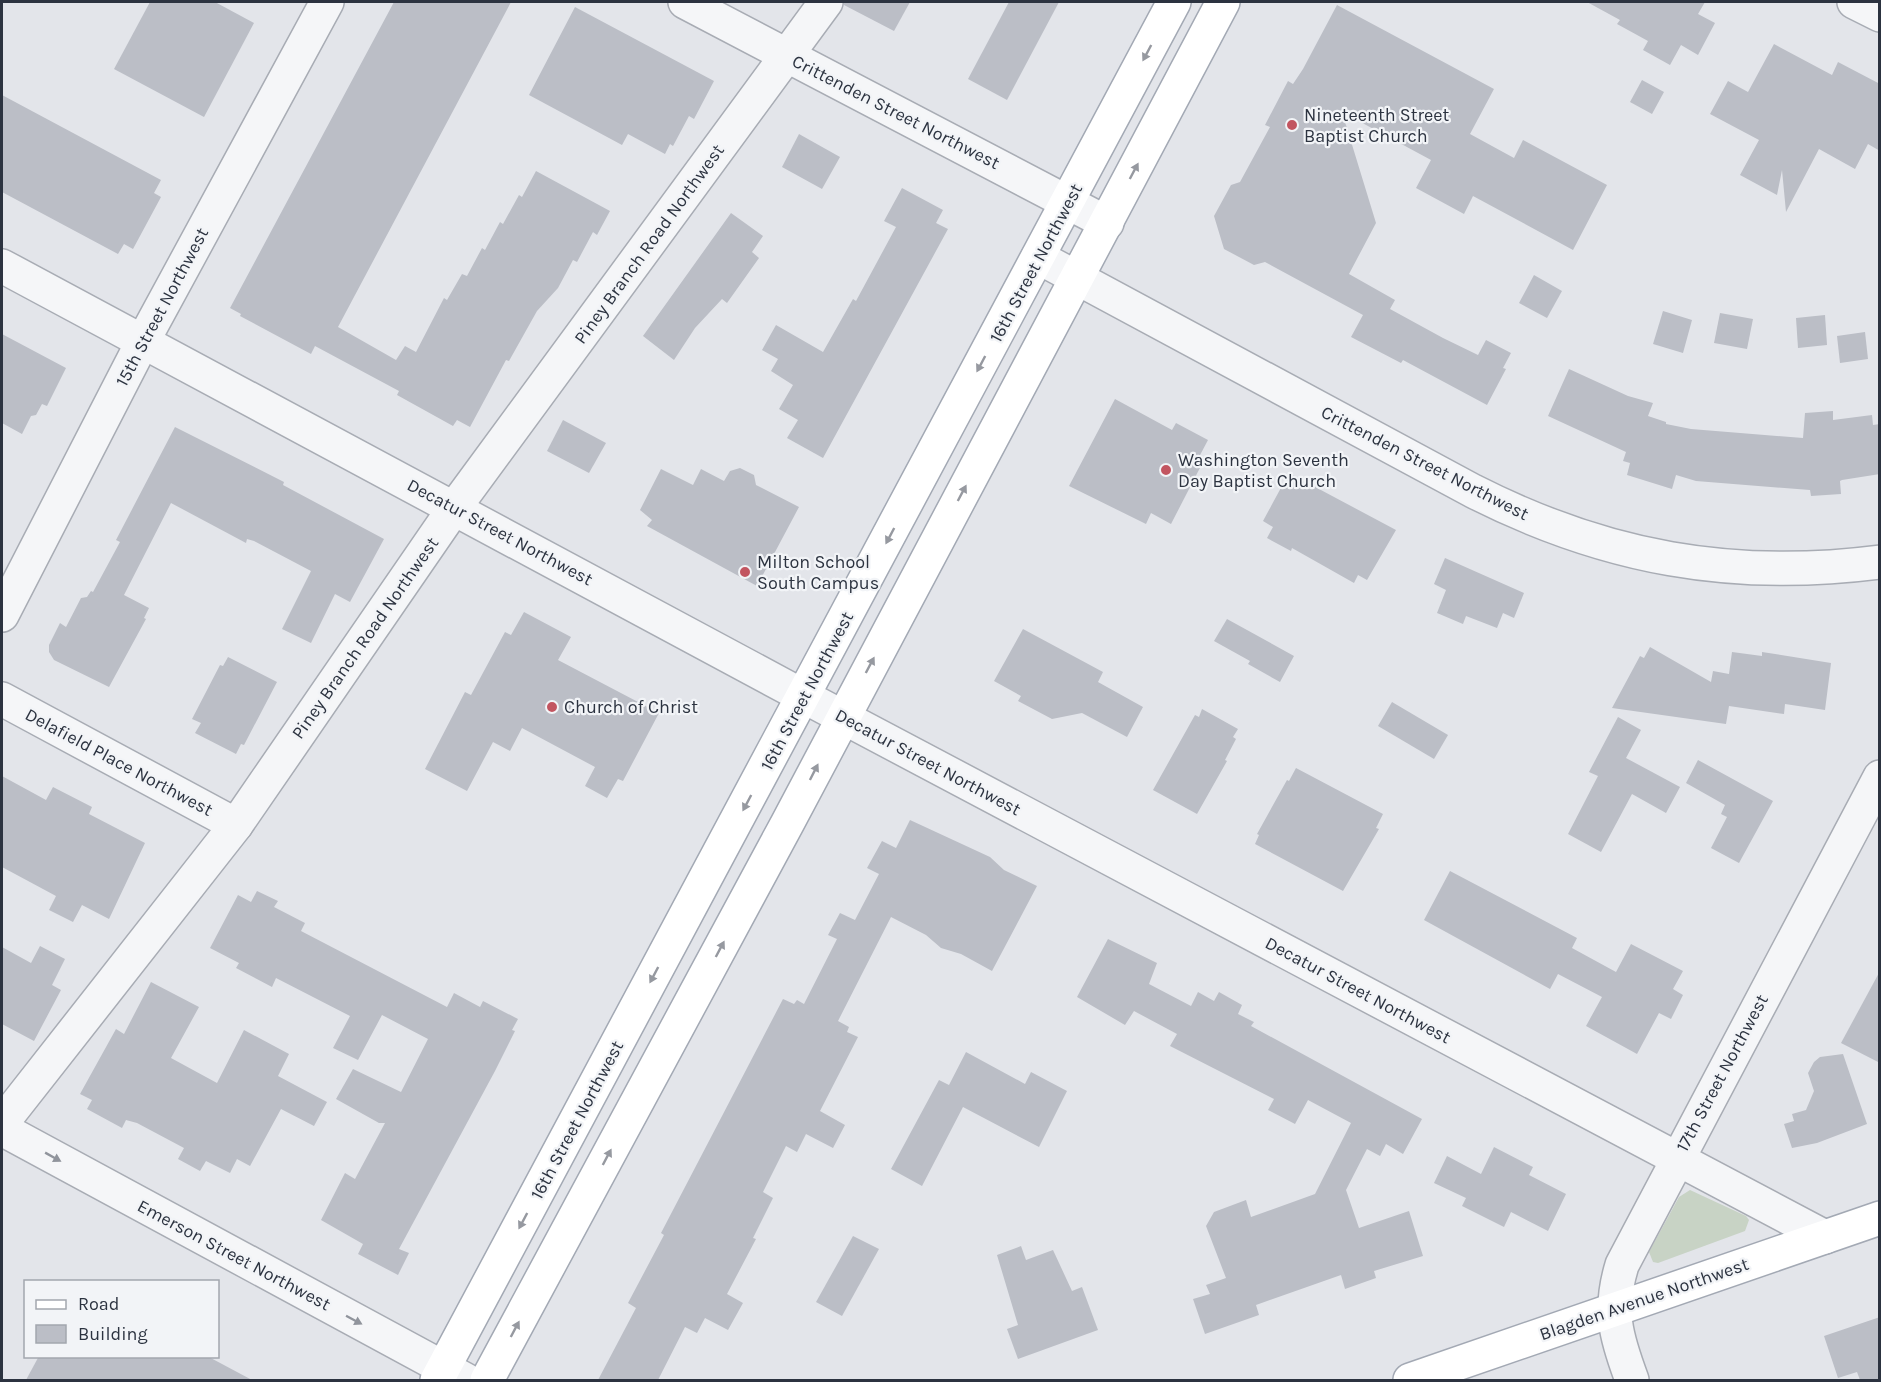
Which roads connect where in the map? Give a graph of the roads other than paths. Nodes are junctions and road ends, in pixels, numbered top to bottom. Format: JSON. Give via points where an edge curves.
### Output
{"nodes":[{"id":1,"x":327,"y":2,"type":"edge"},
{"id":2,"x":685,"y":2,"type":"edge"},
{"id":3,"x":826,"y":2,"type":"edge"},
{"id":4,"x":1174,"y":2,"type":"edge"},
{"id":5,"x":1223,"y":2,"type":"edge"},
{"id":6,"x":1854,"y":2,"type":"edge"},
{"id":7,"x":1880,"y":15,"type":"edge"},
{"id":8,"x":787,"y":56,"type":"junction"},
{"id":9,"x":1068,"y":202,"type":"junction"},
{"id":10,"x":1107,"y":223,"type":"junction"},
{"id":11,"x":1038,"y":257,"type":"junction"},
{"id":12,"x":2,"y":266,"type":"edge"},
{"id":13,"x":1077,"y":278,"type":"junction"},
{"id":14,"x":143,"y":341,"type":"junction"},
{"id":15,"x":456,"y":507,"type":"junction"},
{"id":16,"x":1880,"y":562,"type":"edge"},
{"id":17,"x":2,"y":615,"type":"edge"},
{"id":18,"x":803,"y":696,"type":"junction"},
{"id":19,"x":2,"y":699,"type":"edge"},
{"id":20,"x":842,"y":717,"type":"junction"},
{"id":21,"x":1880,"y":777,"type":"edge"},
{"id":22,"x":236,"y":825,"type":"junction"},
{"id":23,"x":2,"y":1123,"type":"edge"},
{"id":24,"x":2,"y":1129,"type":"edge"},
{"id":25,"x":1676,"y":1158,"type":"junction"},
{"id":26,"x":1880,"y":1218,"type":"edge"},
{"id":27,"x":1825,"y":1238,"type":"junction"},
{"id":28,"x":1614,"y":1308,"type":"junction"},
{"id":29,"x":449,"y":1376,"type":"edge"},
{"id":30,"x":487,"y":1380,"type":"edge"},
{"id":31,"x":1410,"y":1380,"type":"edge"},
{"id":32,"x":1632,"y":1380,"type":"edge"}],
"edges":[{"from":1,"to":14,"type":"street","name":"15th Street Northwest"},
{"from":2,"to":8,"type":"street","name":"Crittenden Street Northwest"},
{"from":3,"to":8,"type":"street","name":"Piney Branch Road Northwest"},
{"from":4,"to":9,"type":"main road","name":"16th Street Northwest","one_way":true},
{"from":10,"to":5,"type":"main road","one_way":true},
{"from":6,"to":7,"type":"street"},
{"from":8,"to":9,"type":"street","name":"Crittenden Street Northwest"},
{"from":8,"to":15,"type":"street","name":"Piney Branch Road Northwest"},
{"from":9,"to":10,"type":"street","name":"Crittenden Street Northwest"},
{"from":9,"to":11,"type":"main road","name":"16th Street Northwest"},
{"from":10,"to":13,"type":"main road"},
{"from":11,"to":13,"type":"street","name":"Crittenden Street Northwest"},
{"from":11,"to":18,"type":"main road","name":"16th Street Northwest","one_way":true},
{"from":12,"to":14,"type":"street","name":"Decatur Street Northwest"},
{"from":13,"to":16,"type":"street","name":"Crittenden Street Northwest","via":[[1473,491],[1581,536],[1668,560],[1715,566],[1809,569]]},
{"from":20,"to":13,"type":"main road","one_way":true},
{"from":14,"to":15,"type":"street","name":"Decatur Street Northwest"},
{"from":14,"to":17,"type":"street","name":"15th Street Northwest"},
{"from":15,"to":18,"type":"street","name":"Decatur Street Northwest"},
{"from":15,"to":22,"type":"street","name":"Piney Branch Road Northwest"},
{"from":18,"to":20,"type":"street","name":"Decatur Street Northwest"},
{"from":18,"to":29,"type":"main road","name":"16th Street Northwest","one_way":true},
{"from":19,"to":22,"type":"street","name":"Delafield Place Northwest"},
{"from":20,"to":25,"type":"street","name":"Decatur Street Northwest"},
{"from":30,"to":20,"type":"main road","one_way":true},
{"from":21,"to":25,"type":"street","name":"17th Street Northwest"},
{"from":22,"to":23,"type":"street","name":"Piney Branch Road Northwest"},
{"from":24,"to":29,"type":"street","name":"Emerson Street Northwest","one_way":true},
{"from":25,"to":27,"type":"street","name":"Decatur Street Northwest"},
{"from":25,"to":28,"type":"street","name":"17th Street Northwest","via":[[1622,1265]]},
{"from":26,"to":27,"type":"main road","name":"Blagden Avenue Northwest"},
{"from":27,"to":28,"type":"main road","name":"Blagden Avenue Northwest"},
{"from":28,"to":31,"type":"main road","name":"Blagden Avenue Northwest"},
{"from":28,"to":32,"type":"street","name":"17th Street Northwest","via":[[1617,1341]]}]}
